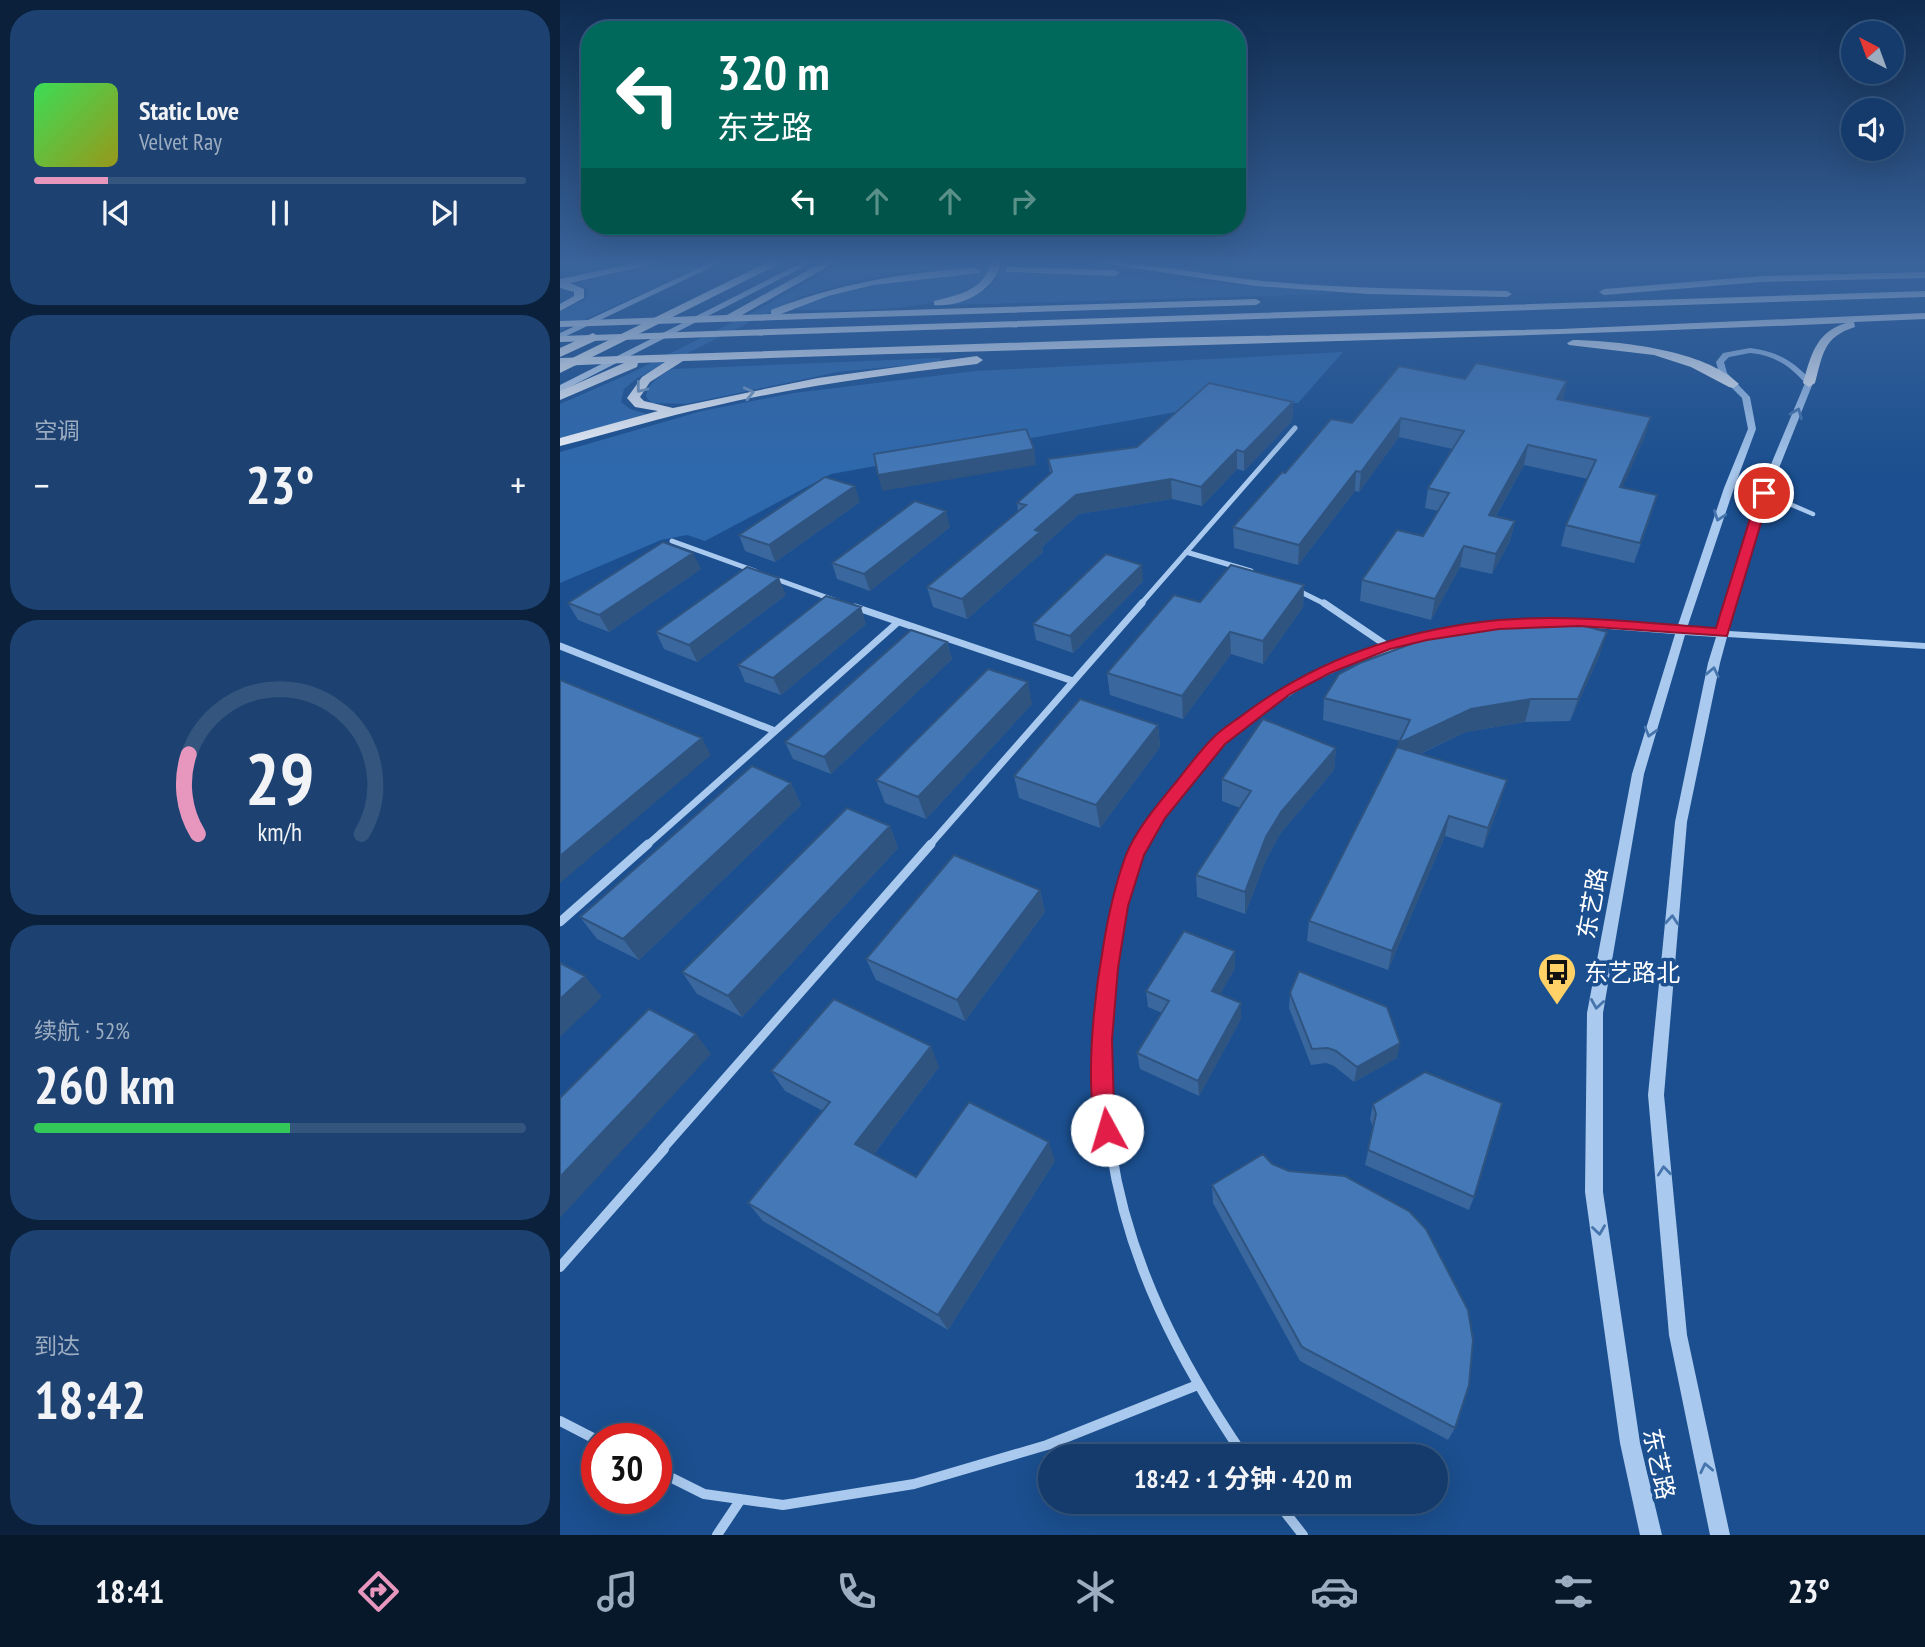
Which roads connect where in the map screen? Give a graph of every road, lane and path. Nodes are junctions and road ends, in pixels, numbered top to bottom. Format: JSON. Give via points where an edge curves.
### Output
{"nodes":[{"id":1,"x":599,"y":334,"type":"edge"},
{"id":2,"x":632,"y":334,"type":"edge"},
{"id":3,"x":669,"y":334,"type":"edge"},
{"id":4,"x":689,"y":334,"type":"edge"},
{"id":5,"x":695,"y":334,"type":"edge"},
{"id":6,"x":727,"y":334,"type":"edge"},
{"id":7,"x":1487,"y":334,"type":"edge"},
{"id":8,"x":1827,"y":334,"type":"edge"},
{"id":9,"x":560,"y":337,"type":"edge"},
{"id":10,"x":1155,"y":341,"type":"junction"},
{"id":11,"x":560,"y":352,"type":"edge"},
{"id":12,"x":560,"y":362,"type":"edge"},
{"id":13,"x":560,"y":369,"type":"edge"},
{"id":14,"x":1809,"y":383,"type":"junction"},
{"id":15,"x":1733,"y":384,"type":"junction"},
{"id":16,"x":560,"y":389,"type":"edge"},
{"id":17,"x":560,"y":396,"type":"edge"},
{"id":18,"x":683,"y":408,"type":"junction"},
{"id":19,"x":1295,"y":428,"type":"dead end"},
{"id":20,"x":560,"y":442,"type":"edge"},
{"id":21,"x":1764,"y":493,"type":"junction"},
{"id":22,"x":1813,"y":514,"type":"dead end"},
{"id":23,"x":672,"y":541,"type":"dead end"},
{"id":24,"x":1186,"y":552,"type":"junction"},
{"id":25,"x":1259,"y":574,"type":"edge"},
{"id":26,"x":1282,"y":583,"type":"edge"},
{"id":27,"x":897,"y":623,"type":"junction"},
{"id":28,"x":1554,"y":623,"type":"edge"},
{"id":29,"x":1510,"y":624,"type":"edge"},
{"id":30,"x":1681,"y":631,"type":"junction"},
{"id":31,"x":1722,"y":633,"type":"junction"},
{"id":32,"x":1386,"y":645,"type":"junction"},
{"id":33,"x":560,"y":646,"type":"edge"},
{"id":34,"x":1925,"y":646,"type":"edge"},
{"id":35,"x":1073,"y":681,"type":"junction"},
{"id":36,"x":775,"y":731,"type":"junction"},
{"id":37,"x":560,"y":922,"type":"edge"},
{"id":38,"x":560,"y":1268,"type":"edge"},
{"id":39,"x":1195,"y":1386,"type":"junction"},
{"id":40,"x":560,"y":1421,"type":"edge"},
{"id":41,"x":581,"y":1432,"type":"edge"},
{"id":42,"x":1236,"y":1444,"type":"edge"},
{"id":43,"x":672,"y":1478,"type":"edge"},
{"id":44,"x":741,"y":1499,"type":"junction"},
{"id":45,"x":1286,"y":1514,"type":"edge"},
{"id":46,"x":717,"y":1535,"type":"edge"},
{"id":47,"x":1303,"y":1535,"type":"edge"},
{"id":48,"x":1651,"y":1535,"type":"edge"},
{"id":49,"x":1720,"y":1535,"type":"edge"}],
"edges":[{"from":1,"to":11,"type":"highway"},
{"from":2,"to":13,"type":"highway"},
{"from":3,"to":16,"type":"main road"},
{"from":4,"to":9,"type":"highway"},
{"from":5,"to":17,"type":"highway"},
{"from":6,"to":18,"type":"highway","one_way":true,"via":[[663,368],[645,381],[633,398],[651,407]]},
{"from":7,"to":10,"type":"highway"},
{"from":8,"to":14,"type":"highway"},
{"from":10,"to":12,"type":"highway"},
{"from":10,"to":15,"type":"highway","via":[[1205,347],[1619,345],[1684,360]]},
{"from":18,"to":10,"type":"highway","one_way":true,"via":[[769,388],[882,370]]},
{"from":14,"to":15,"type":"street","name":"东艺路","via":[[1797,367],[1781,357],[1744,350],[1726,355],[1720,362],[1723,374]]},
{"from":21,"to":14,"type":"street","name":"东艺路","one_way":true},
{"from":15,"to":30,"type":"street","name":"东艺路","one_way":true,"via":[[1746,397],[1752,429]]},
{"from":18,"to":20,"type":"highway"},
{"from":19,"to":24,"type":"street"},
{"from":21,"to":22,"type":"lane"},
{"from":21,"to":31,"type":"street","name":"东艺路"},
{"from":23,"to":27,"type":"street"},
{"from":24,"to":25,"type":"street"},
{"from":24,"to":35,"type":"street"},
{"from":26,"to":32,"type":"street","via":[[1334,608]]},
{"from":27,"to":35,"type":"street"},
{"from":27,"to":36,"type":"street"},
{"from":28,"to":30,"type":"street"},
{"from":29,"to":32,"type":"street"},
{"from":30,"to":31,"type":"street"},
{"from":30,"to":48,"type":"street","name":"东艺路","one_way":true,"via":[[1638,774],[1595,1013],[1594,1192],[1630,1443]]},
{"from":31,"to":34,"type":"street"},
{"from":49,"to":31,"type":"street","name":"东艺路","one_way":true,"via":[[1678,1335],[1656,1095],[1681,822]]},
{"from":32,"to":39,"type":"street","via":[[1285,690],[1220,740],[1159,814],[1135,854],[1119,906],[1102,1040],[1104,1108],[1114,1172],[1131,1243],[1156,1308]]},
{"from":33,"to":36,"type":"street"},
{"from":35,"to":38,"type":"street"},
{"from":36,"to":37,"type":"street"},
{"from":39,"to":42,"type":"street"},
{"from":39,"to":44,"type":"street","via":[[1047,1445],[914,1484],[782,1505]]},
{"from":40,"to":41,"type":"street"},
{"from":43,"to":44,"type":"street","via":[[704,1494]]},
{"from":44,"to":46,"type":"street"},
{"from":45,"to":47,"type":"street"}]}
